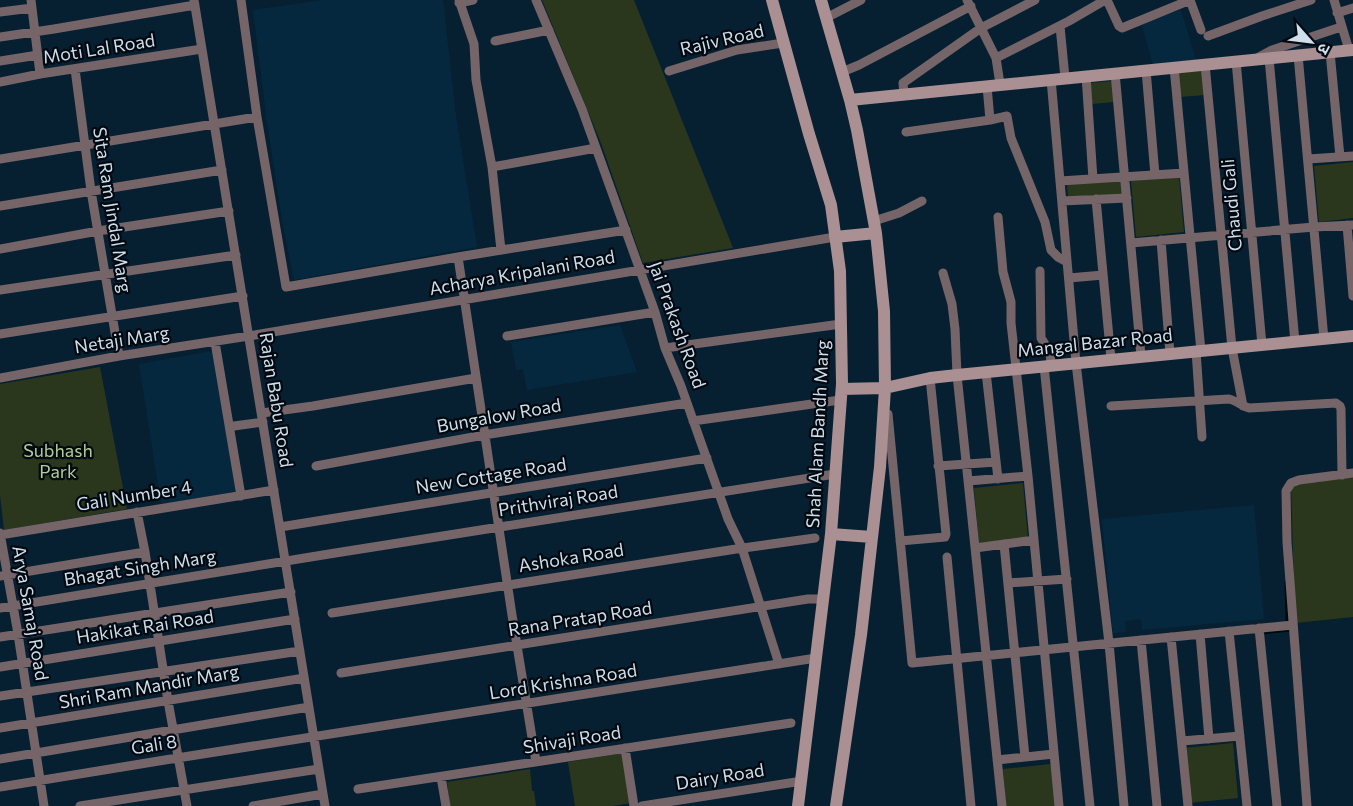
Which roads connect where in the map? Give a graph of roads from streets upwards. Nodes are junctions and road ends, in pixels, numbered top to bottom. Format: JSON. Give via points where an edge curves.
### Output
{"nodes":[{"id":1,"x":241,"y":0,"type":"edge"},
{"id":2,"x":473,"y":0,"type":"edge"},
{"id":3,"x":536,"y":0,"type":"edge"},
{"id":4,"x":771,"y":0,"type":"edge"},
{"id":5,"x":821,"y":0,"type":"edge"},
{"id":6,"x":861,"y":0,"type":"edge"},
{"id":7,"x":1012,"y":0,"type":"edge"},
{"id":8,"x":1035,"y":0,"type":"edge"},
{"id":9,"x":1106,"y":0,"type":"edge"},
{"id":10,"x":1190,"y":0,"type":"edge"},
{"id":11,"x":1311,"y":0,"type":"edge"},
{"id":12,"x":1334,"y":0,"type":"edge"},
{"id":13,"x":195,"y":2,"type":"edge"},
{"id":14,"x":459,"y":2,"type":"edge"},
{"id":15,"x":969,"y":3,"type":"edge"},
{"id":16,"x":31,"y":4,"type":"edge"},
{"id":17,"x":1353,"y":8,"type":"edge"},
{"id":18,"x":1017,"y":9,"type":"junction"},
{"id":19,"x":0,"y":12,"type":"edge"},
{"id":20,"x":1337,"y":13,"type":"junction"},
{"id":21,"x":826,"y":18,"type":"junction"},
{"id":22,"x":1060,"y":26,"type":"junction"},
{"id":23,"x":1341,"y":27,"type":"junction"},
{"id":24,"x":981,"y":28,"type":"junction"},
{"id":25,"x":549,"y":30,"type":"junction"},
{"id":26,"x":35,"y":32,"type":"junction"},
{"id":27,"x":0,"y":36,"type":"edge"},
{"id":28,"x":495,"y":41,"type":"dead end"},
{"id":29,"x":783,"y":43,"type":"junction"},
{"id":30,"x":202,"y":49,"type":"junction"},
{"id":31,"x":1351,"y":50,"type":"edge"},
{"id":32,"x":1330,"y":52,"type":"junction"},
{"id":33,"x":38,"y":55,"type":"junction"},
{"id":34,"x":1298,"y":55,"type":"junction"},
{"id":35,"x":996,"y":58,"type":"junction"},
{"id":36,"x":1269,"y":58,"type":"junction"},
{"id":37,"x":1255,"y":59,"type":"junction"},
{"id":38,"x":1236,"y":61,"type":"junction"},
{"id":39,"x":0,"y":62,"type":"edge"},
{"id":40,"x":1205,"y":64,"type":"junction"},
{"id":41,"x":1174,"y":67,"type":"junction"},
{"id":42,"x":75,"y":69,"type":"junction"},
{"id":43,"x":669,"y":70,"type":"dead end"},
{"id":44,"x":1146,"y":70,"type":"junction"},
{"id":45,"x":842,"y":72,"type":"junction"},
{"id":46,"x":1115,"y":73,"type":"junction"},
{"id":47,"x":40,"y":74,"type":"junction"},
{"id":48,"x":1086,"y":76,"type":"junction"},
{"id":49,"x":1065,"y":78,"type":"junction"},
{"id":50,"x":1051,"y":80,"type":"junction"},
{"id":51,"x":0,"y":82,"type":"edge"},
{"id":52,"x":1000,"y":84,"type":"junction"},
{"id":53,"x":987,"y":86,"type":"junction"},
{"id":54,"x":904,"y":94,"type":"junction"},
{"id":55,"x":850,"y":100,"type":"junction"},
{"id":56,"x":257,"y":117,"type":"junction"},
{"id":57,"x":990,"y":120,"type":"junction"},
{"id":58,"x":215,"y":124,"type":"junction"},
{"id":59,"x":906,"y":132,"type":"dead end"},
{"id":60,"x":86,"y":145,"type":"junction"},
{"id":61,"x":596,"y":148,"type":"junction"},
{"id":62,"x":1353,"y":156,"type":"edge"},
{"id":63,"x":1340,"y":157,"type":"junction"},
{"id":64,"x":0,"y":159,"type":"edge"},
{"id":65,"x":1308,"y":159,"type":"junction"},
{"id":66,"x":492,"y":167,"type":"junction"},
{"id":67,"x":222,"y":170,"type":"junction"},
{"id":68,"x":1184,"y":173,"type":"junction"},
{"id":69,"x":1155,"y":175,"type":"junction"},
{"id":70,"x":1125,"y":177,"type":"junction"},
{"id":71,"x":1093,"y":179,"type":"junction"},
{"id":72,"x":1060,"y":181,"type":"junction"},
{"id":73,"x":91,"y":191,"type":"junction"},
{"id":74,"x":1127,"y":198,"type":"junction"},
{"id":75,"x":1096,"y":199,"type":"junction"},
{"id":76,"x":922,"y":201,"type":"dead end"},
{"id":77,"x":1062,"y":201,"type":"junction"},
{"id":78,"x":0,"y":206,"type":"edge"},
{"id":79,"x":229,"y":211,"type":"junction"},
{"id":80,"x":998,"y":217,"type":"dead end"},
{"id":81,"x":1350,"y":225,"type":"edge"},
{"id":82,"x":875,"y":227,"type":"junction"},
{"id":83,"x":1314,"y":227,"type":"junction"},
{"id":84,"x":1285,"y":229,"type":"junction"},
{"id":85,"x":626,"y":230,"type":"junction"},
{"id":86,"x":98,"y":231,"type":"junction"},
{"id":87,"x":1251,"y":232,"type":"junction"},
{"id":88,"x":1221,"y":235,"type":"junction"},
{"id":89,"x":836,"y":237,"type":"junction"},
{"id":90,"x":1190,"y":237,"type":"junction"},
{"id":91,"x":1161,"y":240,"type":"junction"},
{"id":92,"x":1131,"y":243,"type":"junction"},
{"id":93,"x":0,"y":249,"type":"edge"},
{"id":94,"x":501,"y":250,"type":"junction"},
{"id":95,"x":236,"y":255,"type":"junction"},
{"id":96,"x":458,"y":257,"type":"junction"},
{"id":97,"x":1067,"y":262,"type":"junction"},
{"id":98,"x":640,"y":270,"type":"junction"},
{"id":99,"x":1040,"y":271,"type":"dead end"},
{"id":100,"x":943,"y":273,"type":"dead end"},
{"id":101,"x":105,"y":275,"type":"junction"},
{"id":102,"x":1103,"y":275,"type":"junction"},
{"id":103,"x":1068,"y":278,"type":"junction"},
{"id":104,"x":0,"y":290,"type":"edge"},
{"id":105,"x":243,"y":296,"type":"junction"},
{"id":106,"x":1353,"y":296,"type":"edge"},
{"id":107,"x":465,"y":300,"type":"junction"},
{"id":108,"x":655,"y":312,"type":"junction"},
{"id":109,"x":112,"y":316,"type":"junction"},
{"id":110,"x":841,"y":324,"type":"junction"},
{"id":111,"x":0,"y":334,"type":"edge"},
{"id":112,"x":249,"y":336,"type":"junction"},
{"id":113,"x":507,"y":336,"type":"dead end"},
{"id":114,"x":1353,"y":336,"type":"edge"},
{"id":115,"x":1324,"y":339,"type":"junction"},
{"id":116,"x":215,"y":342,"type":"junction"},
{"id":117,"x":1295,"y":342,"type":"junction"},
{"id":118,"x":1262,"y":345,"type":"junction"},
{"id":119,"x":665,"y":348,"type":"junction"},
{"id":120,"x":1232,"y":348,"type":"junction"},
{"id":121,"x":1198,"y":351,"type":"junction"},
{"id":122,"x":1170,"y":354,"type":"junction"},
{"id":123,"x":119,"y":356,"type":"junction"},
{"id":124,"x":1141,"y":356,"type":"junction"},
{"id":125,"x":1111,"y":359,"type":"junction"},
{"id":126,"x":1076,"y":363,"type":"junction"},
{"id":127,"x":1047,"y":365,"type":"junction"},
{"id":128,"x":1017,"y":369,"type":"junction"},
{"id":129,"x":986,"y":372,"type":"junction"},
{"id":130,"x":957,"y":375,"type":"junction"},
{"id":131,"x":0,"y":378,"type":"edge"},
{"id":132,"x":476,"y":378,"type":"junction"},
{"id":133,"x":930,"y":378,"type":"junction"},
{"id":134,"x":885,"y":388,"type":"junction"},
{"id":135,"x":841,"y":395,"type":"junction"},
{"id":136,"x":1199,"y":401,"type":"junction"},
{"id":137,"x":687,"y":403,"type":"junction"},
{"id":138,"x":1111,"y":405,"type":"dead end"},
{"id":139,"x":1243,"y":406,"type":"junction"},
{"id":140,"x":262,"y":417,"type":"junction"},
{"id":141,"x":693,"y":421,"type":"junction"},
{"id":142,"x":234,"y":426,"type":"dead end"},
{"id":143,"x":484,"y":435,"type":"junction"},
{"id":144,"x":1202,"y":437,"type":"dead end"},
{"id":145,"x":707,"y":458,"type":"junction"},
{"id":146,"x":996,"y":462,"type":"junction"},
{"id":147,"x":966,"y":464,"type":"junction"},
{"id":148,"x":316,"y":466,"type":"dead end"},
{"id":149,"x":938,"y":466,"type":"junction"},
{"id":150,"x":879,"y":473,"type":"junction"},
{"id":151,"x":1353,"y":473,"type":"edge"},
{"id":152,"x":836,"y":474,"type":"junction"},
{"id":153,"x":1342,"y":475,"type":"junction"},
{"id":154,"x":1028,"y":476,"type":"junction"},
{"id":155,"x":894,"y":479,"type":"junction"},
{"id":156,"x":998,"y":479,"type":"junction"},
{"id":157,"x":969,"y":482,"type":"junction"},
{"id":158,"x":274,"y":490,"type":"junction"},
{"id":159,"x":494,"y":492,"type":"junction"},
{"id":160,"x":719,"y":493,"type":"junction"},
{"id":161,"x":241,"y":496,"type":"junction"},
{"id":162,"x":137,"y":512,"type":"junction"},
{"id":163,"x":280,"y":527,"type":"junction"},
{"id":164,"x":500,"y":527,"type":"junction"},
{"id":165,"x":0,"y":534,"type":"edge"},
{"id":166,"x":831,"y":534,"type":"junction"},
{"id":167,"x":872,"y":537,"type":"junction"},
{"id":168,"x":815,"y":538,"type":"dead end"},
{"id":169,"x":1034,"y":540,"type":"junction"},
{"id":170,"x":900,"y":541,"type":"junction"},
{"id":171,"x":1004,"y":544,"type":"junction"},
{"id":172,"x":741,"y":548,"type":"junction"},
{"id":173,"x":975,"y":548,"type":"junction"},
{"id":174,"x":145,"y":552,"type":"junction"},
{"id":175,"x":947,"y":556,"type":"dead end"},
{"id":176,"x":285,"y":561,"type":"junction"},
{"id":177,"x":4,"y":576,"type":"edge"},
{"id":178,"x":1067,"y":579,"type":"junction"},
{"id":179,"x":1038,"y":581,"type":"junction"},
{"id":180,"x":149,"y":583,"type":"junction"},
{"id":181,"x":1008,"y":584,"type":"junction"},
{"id":182,"x":508,"y":585,"type":"junction"},
{"id":183,"x":291,"y":592,"type":"junction"},
{"id":184,"x":824,"y":599,"type":"junction"},
{"id":185,"x":13,"y":606,"type":"junction"},
{"id":186,"x":0,"y":608,"type":"edge"},
{"id":187,"x":761,"y":608,"type":"junction"},
{"id":188,"x":154,"y":613,"type":"junction"},
{"id":189,"x":332,"y":613,"type":"dead end"},
{"id":190,"x":295,"y":619,"type":"junction"},
{"id":191,"x":1293,"y":625,"type":"junction"},
{"id":192,"x":1259,"y":628,"type":"junction"},
{"id":193,"x":1230,"y":632,"type":"junction"},
{"id":194,"x":18,"y":634,"type":"junction"},
{"id":195,"x":1200,"y":634,"type":"junction"},
{"id":196,"x":0,"y":637,"type":"edge"},
{"id":197,"x":1171,"y":637,"type":"junction"},
{"id":198,"x":1141,"y":640,"type":"junction"},
{"id":199,"x":158,"y":641,"type":"junction"},
{"id":200,"x":1109,"y":643,"type":"junction"},
{"id":201,"x":517,"y":645,"type":"junction"},
{"id":202,"x":1074,"y":647,"type":"junction"},
{"id":203,"x":1045,"y":650,"type":"junction"},
{"id":204,"x":300,"y":651,"type":"junction"},
{"id":205,"x":1015,"y":653,"type":"junction"},
{"id":206,"x":986,"y":656,"type":"junction"},
{"id":207,"x":816,"y":658,"type":"junction"},
{"id":208,"x":957,"y":658,"type":"junction"},
{"id":209,"x":22,"y":664,"type":"junction"},
{"id":210,"x":779,"y":664,"type":"junction"},
{"id":211,"x":0,"y":667,"type":"edge"},
{"id":212,"x":163,"y":672,"type":"junction"},
{"id":213,"x":341,"y":673,"type":"dead end"},
{"id":214,"x":304,"y":678,"type":"junction"},
{"id":215,"x":27,"y":692,"type":"junction"},
{"id":216,"x":0,"y":696,"type":"edge"},
{"id":217,"x":168,"y":701,"type":"junction"},
{"id":218,"x":527,"y":704,"type":"junction"},
{"id":219,"x":309,"y":707,"type":"junction"},
{"id":220,"x":791,"y":723,"type":"dead end"},
{"id":221,"x":32,"y":724,"type":"junction"},
{"id":222,"x":0,"y":728,"type":"edge"},
{"id":223,"x":173,"y":731,"type":"junction"},
{"id":224,"x":1240,"y":736,"type":"junction"},
{"id":225,"x":314,"y":737,"type":"junction"},
{"id":226,"x":1209,"y":739,"type":"junction"},
{"id":227,"x":1182,"y":741,"type":"junction"},
{"id":228,"x":625,"y":748,"type":"junction"},
{"id":229,"x":36,"y":753,"type":"junction"},
{"id":230,"x":1054,"y":754,"type":"junction"},
{"id":231,"x":1025,"y":757,"type":"junction"},
{"id":232,"x":177,"y":758,"type":"junction"},
{"id":233,"x":0,"y":759,"type":"edge"},
{"id":234,"x":997,"y":760,"type":"junction"},
{"id":235,"x":536,"y":762,"type":"junction"},
{"id":236,"x":319,"y":769,"type":"junction"},
{"id":237,"x":441,"y":777,"type":"junction"},
{"id":238,"x":40,"y":781,"type":"junction"},
{"id":239,"x":802,"y":781,"type":"junction"},
{"id":240,"x":0,"y":787,"type":"edge"},
{"id":241,"x":358,"y":789,"type":"dead end"},
{"id":242,"x":184,"y":790,"type":"junction"},
{"id":243,"x":323,"y":794,"type":"junction"},
{"id":244,"x":44,"y":806,"type":"edge"},
{"id":245,"x":80,"y":806,"type":"edge"},
{"id":246,"x":187,"y":806,"type":"edge"},
{"id":247,"x":253,"y":806,"type":"edge"},
{"id":248,"x":325,"y":806,"type":"edge"},
{"id":249,"x":446,"y":806,"type":"edge"},
{"id":250,"x":634,"y":806,"type":"edge"},
{"id":251,"x":642,"y":806,"type":"edge"},
{"id":252,"x":798,"y":806,"type":"edge"},
{"id":253,"x":836,"y":806,"type":"edge"},
{"id":254,"x":971,"y":806,"type":"edge"},
{"id":255,"x":1002,"y":806,"type":"edge"},
{"id":256,"x":1059,"y":806,"type":"edge"},
{"id":257,"x":1090,"y":806,"type":"edge"},
{"id":258,"x":1124,"y":806,"type":"edge"},
{"id":259,"x":1156,"y":806,"type":"edge"},
{"id":260,"x":1188,"y":806,"type":"edge"},
{"id":261,"x":1247,"y":806,"type":"edge"},
{"id":262,"x":1277,"y":806,"type":"edge"},
{"id":263,"x":1307,"y":806,"type":"edge"}],
"edges":[{"from":1,"to":56,"type":"street"},
{"from":2,"to":14,"type":"street"},
{"from":3,"to":25,"type":"street","name":"Jai Prakash Road"},
{"from":4,"to":29,"type":"street","name":"Shah Alam Bandh Marg"},
{"from":5,"to":21,"type":"street"},
{"from":6,"to":21,"type":"street"},
{"from":7,"to":18,"type":"street"},
{"from":8,"to":18,"type":"street"},
{"from":9,"to":10,"type":"street","via":[[1122,28]]},
{"from":9,"to":22,"type":"street"},
{"from":10,"to":11,"type":"street","via":[[1205,33]]},
{"from":12,"to":20,"type":"street"},
{"from":13,"to":26,"type":"street"},
{"from":13,"to":30,"type":"street","name":"Rajan Babu Road"},
{"from":14,"to":66,"type":"street","via":[[474,44],[476,80]]},
{"from":15,"to":24,"type":"street"},
{"from":15,"to":45,"type":"street"},
{"from":16,"to":19,"type":"street"},
{"from":16,"to":26,"type":"street"},
{"from":17,"to":20,"type":"street"},
{"from":18,"to":24,"type":"street"},
{"from":20,"to":23,"type":"street"},
{"from":21,"to":45,"type":"street"},
{"from":22,"to":35,"type":"street"},
{"from":22,"to":49,"type":"street"},
{"from":23,"to":31,"type":"street"},
{"from":23,"to":37,"type":"street"},
{"from":24,"to":35,"type":"street"},
{"from":24,"to":54,"type":"street","via":[[903,82]]},
{"from":25,"to":28,"type":"street"},
{"from":25,"to":61,"type":"street","name":"Jai Prakash Road"},
{"from":26,"to":27,"type":"street"},
{"from":26,"to":33,"type":"street"},
{"from":29,"to":43,"type":"street","name":"Rajiv Road","via":[[737,50]]},
{"from":29,"to":89,"type":"street","name":"Shah Alam Bandh Marg","via":[[831,205]]},
{"from":30,"to":42,"type":"street","name":"Moti Lal Road"},
{"from":30,"to":58,"type":"street","name":"Rajan Babu Road"},
{"from":31,"to":32,"type":"street"},
{"from":32,"to":34,"type":"street"},
{"from":32,"to":63,"type":"street"},
{"from":33,"to":39,"type":"street"},
{"from":33,"to":47,"type":"street"},
{"from":34,"to":36,"type":"street"},
{"from":34,"to":65,"type":"street"},
{"from":35,"to":52,"type":"street"},
{"from":36,"to":37,"type":"street"},
{"from":36,"to":84,"type":"street"},
{"from":37,"to":38,"type":"street"},
{"from":38,"to":40,"type":"street"},
{"from":38,"to":87,"type":"street","name":"Chaudi Gali"},
{"from":40,"to":41,"type":"street"},
{"from":40,"to":88,"type":"street"},
{"from":41,"to":44,"type":"street"},
{"from":41,"to":68,"type":"street"},
{"from":42,"to":47,"type":"street","name":"Moti Lal Road"},
{"from":42,"to":60,"type":"street","name":"Sita Ram Jindal Marg"},
{"from":44,"to":46,"type":"street"},
{"from":44,"to":69,"type":"street"},
{"from":45,"to":55,"type":"street"},
{"from":46,"to":48,"type":"street"},
{"from":46,"to":70,"type":"street"},
{"from":47,"to":51,"type":"street","name":"Moti Lal Road"},
{"from":48,"to":49,"type":"street"},
{"from":48,"to":71,"type":"street"},
{"from":49,"to":50,"type":"street"},
{"from":50,"to":52,"type":"street"},
{"from":50,"to":72,"type":"street"},
{"from":52,"to":53,"type":"street"},
{"from":53,"to":54,"type":"street"},
{"from":53,"to":57,"type":"street"},
{"from":54,"to":55,"type":"street"},
{"from":55,"to":82,"type":"street"},
{"from":56,"to":58,"type":"street"},
{"from":56,"to":96,"type":"street","via":[[286,287]]},
{"from":57,"to":59,"type":"street"},
{"from":57,"to":97,"type":"street","via":[[1007,116],[1011,138],[1045,222],[1051,250]]},
{"from":58,"to":60,"type":"street"},
{"from":58,"to":67,"type":"street","name":"Rajan Babu Road"},
{"from":60,"to":64,"type":"street"},
{"from":60,"to":73,"type":"street","name":"Sita Ram Jindal Marg"},
{"from":61,"to":66,"type":"street"},
{"from":61,"to":85,"type":"street","name":"Jai Prakash Road"},
{"from":62,"to":63,"type":"street"},
{"from":63,"to":65,"type":"street"},
{"from":65,"to":83,"type":"street"},
{"from":66,"to":94,"type":"street"},
{"from":67,"to":73,"type":"street"},
{"from":67,"to":79,"type":"street","name":"Rajan Babu Road"},
{"from":68,"to":69,"type":"street"},
{"from":68,"to":90,"type":"street"},
{"from":69,"to":70,"type":"street"},
{"from":70,"to":71,"type":"street"},
{"from":70,"to":74,"type":"street"},
{"from":71,"to":72,"type":"street"},
{"from":72,"to":77,"type":"street"},
{"from":73,"to":78,"type":"street"},
{"from":73,"to":86,"type":"street","name":"Sita Ram Jindal Marg"},
{"from":74,"to":75,"type":"street"},
{"from":74,"to":92,"type":"street"},
{"from":75,"to":77,"type":"street"},
{"from":75,"to":102,"type":"street"},
{"from":76,"to":82,"type":"street"},
{"from":77,"to":97,"type":"street"},
{"from":79,"to":86,"type":"street"},
{"from":79,"to":95,"type":"street","name":"Rajan Babu Road"},
{"from":80,"to":128,"type":"street"},
{"from":81,"to":83,"type":"street"},
{"from":81,"to":106,"type":"street"},
{"from":82,"to":89,"type":"street"},
{"from":82,"to":134,"type":"street","via":[[884,311]]},
{"from":83,"to":84,"type":"street"},
{"from":83,"to":115,"type":"street"},
{"from":84,"to":87,"type":"street"},
{"from":84,"to":117,"type":"street"},
{"from":85,"to":94,"type":"street"},
{"from":85,"to":98,"type":"street","name":"Jai Prakash Road"},
{"from":86,"to":93,"type":"street"},
{"from":86,"to":101,"type":"street","name":"Sita Ram Jindal Marg"},
{"from":87,"to":88,"type":"street"},
{"from":87,"to":118,"type":"street","name":"Chaudi Gali"},
{"from":88,"to":90,"type":"street"},
{"from":88,"to":120,"type":"street"},
{"from":89,"to":98,"type":"street","name":"Acharya Kripalani Road"},
{"from":89,"to":110,"type":"street","name":"Shah Alam Bandh Marg"},
{"from":90,"to":91,"type":"street"},
{"from":90,"to":121,"type":"street"},
{"from":91,"to":92,"type":"street"},
{"from":91,"to":122,"type":"street"},
{"from":92,"to":124,"type":"street"},
{"from":94,"to":96,"type":"street"},
{"from":95,"to":101,"type":"street"},
{"from":95,"to":105,"type":"street","name":"Rajan Babu Road"},
{"from":96,"to":107,"type":"street"},
{"from":97,"to":103,"type":"street"},
{"from":98,"to":107,"type":"street","name":"Acharya Kripalani Road"},
{"from":98,"to":108,"type":"street","name":"Jai Prakash Road"},
{"from":99,"to":127,"type":"street","via":[[1041,338],[1050,352]]},
{"from":100,"to":130,"type":"street","via":[[952,304]]},
{"from":101,"to":104,"type":"street"},
{"from":101,"to":109,"type":"street","name":"Sita Ram Jindal Marg"},
{"from":102,"to":103,"type":"street"},
{"from":102,"to":125,"type":"street"},
{"from":103,"to":126,"type":"street"},
{"from":105,"to":109,"type":"street"},
{"from":105,"to":112,"type":"street","name":"Rajan Babu Road"},
{"from":107,"to":112,"type":"street","name":"Acharya Kripalani Road"},
{"from":107,"to":132,"type":"street"},
{"from":108,"to":113,"type":"street"},
{"from":108,"to":119,"type":"street","name":"Jai Prakash Road"},
{"from":109,"to":111,"type":"street"},
{"from":109,"to":123,"type":"street","name":"Sita Ram Jindal Marg"},
{"from":110,"to":119,"type":"street"},
{"from":110,"to":135,"type":"street","name":"Shah Alam Bandh Marg"},
{"from":112,"to":116,"type":"street","name":"Netaji Marg"},
{"from":112,"to":140,"type":"street","name":"Rajan Babu Road"},
{"from":114,"to":115,"type":"street","name":"Mangal Bazar Road"},
{"from":115,"to":117,"type":"street","name":"Mangal Bazar Road"},
{"from":116,"to":123,"type":"street","name":"Netaji Marg"},
{"from":116,"to":161,"type":"street"},
{"from":117,"to":118,"type":"street","name":"Mangal Bazar Road"},
{"from":118,"to":120,"type":"street","name":"Mangal Bazar Road"},
{"from":119,"to":137,"type":"street","name":"Jai Prakash Road"},
{"from":120,"to":121,"type":"street","name":"Mangal Bazar Road"},
{"from":120,"to":139,"type":"street"},
{"from":121,"to":122,"type":"street","name":"Mangal Bazar Road"},
{"from":121,"to":136,"type":"street"},
{"from":122,"to":124,"type":"street","name":"Mangal Bazar Road"},
{"from":123,"to":131,"type":"street","name":"Netaji Marg"},
{"from":124,"to":125,"type":"street","name":"Mangal Bazar Road"},
{"from":125,"to":126,"type":"street","name":"Mangal Bazar Road"},
{"from":126,"to":127,"type":"street","name":"Mangal Bazar Road"},
{"from":126,"to":200,"type":"street"},
{"from":127,"to":128,"type":"street","name":"Mangal Bazar Road"},
{"from":127,"to":178,"type":"street"},
{"from":128,"to":129,"type":"street","name":"Mangal Bazar Road"},
{"from":128,"to":154,"type":"street"},
{"from":129,"to":130,"type":"street","name":"Mangal Bazar Road"},
{"from":129,"to":146,"type":"street"},
{"from":130,"to":133,"type":"street","name":"Mangal Bazar Road"},
{"from":130,"to":147,"type":"street"},
{"from":132,"to":140,"type":"street"},
{"from":132,"to":143,"type":"street"},
{"from":133,"to":134,"type":"street","name":"Mangal Bazar Road"},
{"from":133,"to":149,"type":"street"},
{"from":134,"to":135,"type":"street","name":"Mangal Bazar Road"},
{"from":134,"to":150,"type":"street"},
{"from":134,"to":155,"type":"street"},
{"from":135,"to":141,"type":"street"},
{"from":135,"to":152,"type":"street","name":"Shah Alam Bandh Marg"},
{"from":136,"to":138,"type":"street"},
{"from":136,"to":139,"type":"street","via":[[1230,399]]},
{"from":136,"to":144,"type":"street"},
{"from":137,"to":141,"type":"street","name":"Jai Prakash Road"},
{"from":137,"to":143,"type":"street","name":"Bungalow Road"},
{"from":139,"to":153,"type":"street","via":[[1336,403],[1341,409]]},
{"from":140,"to":142,"type":"street"},
{"from":140,"to":158,"type":"street","name":"Rajan Babu Road"},
{"from":141,"to":145,"type":"street","name":"Jai Prakash Road"},
{"from":143,"to":148,"type":"street","name":"Bungalow Road"},
{"from":143,"to":159,"type":"street"},
{"from":145,"to":159,"type":"street","name":"New Cottage Road"},
{"from":145,"to":160,"type":"street","name":"Jai Prakash Road"},
{"from":146,"to":147,"type":"street"},
{"from":146,"to":156,"type":"street"},
{"from":147,"to":149,"type":"street"},
{"from":147,"to":157,"type":"street"},
{"from":149,"to":170,"type":"street","via":[[945,537]]},
{"from":150,"to":155,"type":"street"},
{"from":150,"to":167,"type":"street"},
{"from":151,"to":153,"type":"street"},
{"from":152,"to":160,"type":"street","name":"Prithviraj Road"},
{"from":152,"to":166,"type":"street","name":"Shah Alam Bandh Marg"},
{"from":153,"to":191,"type":"street","via":[[1299,480],[1286,491]]},
{"from":154,"to":156,"type":"street"},
{"from":154,"to":169,"type":"street"},
{"from":155,"to":170,"type":"street"},
{"from":156,"to":157,"type":"street"},
{"from":157,"to":173,"type":"street"},
{"from":158,"to":161,"type":"street","name":"Gali Number 4"},
{"from":158,"to":163,"type":"street","name":"Rajan Babu Road"},
{"from":159,"to":163,"type":"street","name":"New Cottage Road"},
{"from":159,"to":164,"type":"street"},
{"from":160,"to":164,"type":"street","name":"Prithviraj Road"},
{"from":160,"to":172,"type":"street","name":"Jai Prakash Road"},
{"from":161,"to":162,"type":"street","name":"Gali Number 4"},
{"from":162,"to":165,"type":"street","name":"Gali Number 4"},
{"from":162,"to":174,"type":"street"},
{"from":163,"to":176,"type":"street","name":"Rajan Babu Road"},
{"from":164,"to":176,"type":"street","name":"Prithviraj Road"},
{"from":164,"to":182,"type":"street"},
{"from":165,"to":177,"type":"street","name":"Arya Samaj Road"},
{"from":166,"to":167,"type":"street"},
{"from":166,"to":184,"type":"street","name":"Shah Alam Bandh Marg"},
{"from":167,"to":253,"type":"street"},
{"from":168,"to":172,"type":"street","name":"Ashoka Road"},
{"from":169,"to":171,"type":"street"},
{"from":169,"to":179,"type":"street"},
{"from":170,"to":208,"type":"street","via":[[912,663]]},
{"from":171,"to":173,"type":"street"},
{"from":171,"to":181,"type":"street"},
{"from":172,"to":182,"type":"street","name":"Ashoka Road"},
{"from":172,"to":187,"type":"street","name":"Jai Prakash Road"},
{"from":173,"to":206,"type":"street"},
{"from":174,"to":177,"type":"street"},
{"from":174,"to":180,"type":"street"},
{"from":175,"to":208,"type":"street"},
{"from":176,"to":180,"type":"street","name":"Bhagat Singh Marg"},
{"from":176,"to":183,"type":"street","name":"Rajan Babu Road"},
{"from":177,"to":185,"type":"street","name":"Arya Samaj Road"},
{"from":178,"to":179,"type":"street"},
{"from":178,"to":202,"type":"street"},
{"from":179,"to":181,"type":"street"},
{"from":179,"to":203,"type":"street"},
{"from":180,"to":185,"type":"street","name":"Bhagat Singh Marg"},
{"from":180,"to":188,"type":"street"},
{"from":181,"to":205,"type":"street"},
{"from":182,"to":189,"type":"street","name":"Ashoka Road"},
{"from":182,"to":201,"type":"street"},
{"from":183,"to":188,"type":"street"},
{"from":183,"to":190,"type":"street","name":"Rajan Babu Road"},
{"from":184,"to":187,"type":"street","name":"Rana Pratap Road"},
{"from":184,"to":207,"type":"street","name":"Shah Alam Bandh Marg"},
{"from":185,"to":186,"type":"street","name":"Bhagat Singh Marg"},
{"from":185,"to":194,"type":"street","name":"Arya Samaj Road"},
{"from":187,"to":201,"type":"street","name":"Rana Pratap Road"},
{"from":187,"to":210,"type":"street","name":"Jai Prakash Road"},
{"from":188,"to":194,"type":"street"},
{"from":188,"to":199,"type":"street"},
{"from":190,"to":199,"type":"street","name":"Hakikat Rai Road"},
{"from":190,"to":204,"type":"street","name":"Rajan Babu Road"},
{"from":191,"to":192,"type":"street"},
{"from":191,"to":263,"type":"street"},
{"from":192,"to":193,"type":"street"},
{"from":192,"to":262,"type":"street"},
{"from":193,"to":195,"type":"street"},
{"from":193,"to":224,"type":"street"},
{"from":194,"to":196,"type":"street"},
{"from":194,"to":209,"type":"street","name":"Arya Samaj Road"},
{"from":195,"to":197,"type":"street"},
{"from":195,"to":226,"type":"street"},
{"from":197,"to":198,"type":"street"},
{"from":197,"to":227,"type":"street"},
{"from":198,"to":200,"type":"street"},
{"from":198,"to":259,"type":"street"},
{"from":199,"to":209,"type":"street","name":"Hakikat Rai Road"},
{"from":199,"to":212,"type":"street"},
{"from":200,"to":202,"type":"street"},
{"from":200,"to":258,"type":"street"},
{"from":201,"to":213,"type":"street","name":"Rana Pratap Road"},
{"from":201,"to":218,"type":"street"},
{"from":202,"to":203,"type":"street"},
{"from":202,"to":257,"type":"street"},
{"from":203,"to":205,"type":"street"},
{"from":203,"to":230,"type":"street"},
{"from":204,"to":212,"type":"street"},
{"from":204,"to":214,"type":"street","name":"Rajan Babu Road"},
{"from":205,"to":206,"type":"street"},
{"from":205,"to":231,"type":"street"},
{"from":206,"to":208,"type":"street"},
{"from":206,"to":234,"type":"street"},
{"from":207,"to":210,"type":"street","name":"Lord Krishna Road"},
{"from":207,"to":239,"type":"street","name":"Shah Alam Bandh Marg"},
{"from":208,"to":254,"type":"street"},
{"from":209,"to":211,"type":"street","name":"Hakikat Rai Road"},
{"from":209,"to":215,"type":"street","name":"Arya Samaj Road"},
{"from":210,"to":218,"type":"street","name":"Lord Krishna Road"},
{"from":212,"to":215,"type":"street"},
{"from":212,"to":217,"type":"street"},
{"from":214,"to":217,"type":"street","name":"Shri Ram Mandir Marg"},
{"from":214,"to":219,"type":"street","name":"Rajan Babu Road"},
{"from":215,"to":216,"type":"street"},
{"from":215,"to":221,"type":"street","name":"Arya Samaj Road"},
{"from":217,"to":221,"type":"street","name":"Shri Ram Mandir Marg"},
{"from":217,"to":223,"type":"street"},
{"from":218,"to":225,"type":"street","name":"Lord Krishna Road"},
{"from":218,"to":235,"type":"street"},
{"from":219,"to":223,"type":"street"},
{"from":219,"to":225,"type":"street","name":"Rajan Babu Road"},
{"from":220,"to":228,"type":"street","name":"Shivaji Road"},
{"from":221,"to":222,"type":"street","name":"Shri Ram Mandir Marg"},
{"from":221,"to":229,"type":"street","name":"Arya Samaj Road"},
{"from":223,"to":229,"type":"street"},
{"from":223,"to":232,"type":"street"},
{"from":224,"to":226,"type":"street"},
{"from":224,"to":261,"type":"street"},
{"from":225,"to":232,"type":"street","name":"Gali 8"},
{"from":225,"to":236,"type":"street","name":"Rajan Babu Road"},
{"from":226,"to":227,"type":"street"},
{"from":227,"to":260,"type":"street"},
{"from":228,"to":235,"type":"street","name":"Shivaji Road"},
{"from":228,"to":250,"type":"street"},
{"from":229,"to":233,"type":"street"},
{"from":229,"to":238,"type":"street","name":"Arya Samaj Road"},
{"from":230,"to":231,"type":"street"},
{"from":230,"to":256,"type":"street"},
{"from":231,"to":234,"type":"street"},
{"from":232,"to":238,"type":"street","name":"Gali 8"},
{"from":232,"to":242,"type":"street"},
{"from":234,"to":255,"type":"street"},
{"from":235,"to":237,"type":"street","name":"Shivaji Road"},
{"from":236,"to":242,"type":"street"},
{"from":236,"to":243,"type":"street","name":"Rajan Babu Road"},
{"from":237,"to":241,"type":"street","name":"Shivaji Road"},
{"from":237,"to":249,"type":"street"},
{"from":238,"to":240,"type":"street","name":"Gali 8"},
{"from":238,"to":244,"type":"street","name":"Arya Samaj Road"},
{"from":239,"to":251,"type":"street","name":"Dairy Road"},
{"from":239,"to":252,"type":"street","name":"Shah Alam Bandh Marg"},
{"from":242,"to":245,"type":"street"},
{"from":242,"to":246,"type":"street"},
{"from":243,"to":247,"type":"street"},
{"from":243,"to":248,"type":"street","name":"Rajan Babu Road"}]}
